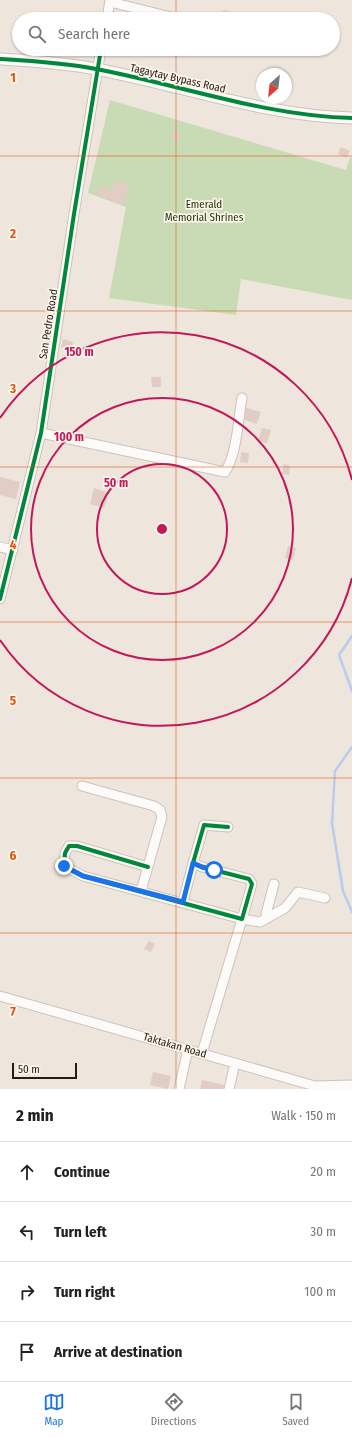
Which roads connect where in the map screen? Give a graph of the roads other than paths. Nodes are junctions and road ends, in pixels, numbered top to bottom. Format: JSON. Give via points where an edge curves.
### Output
{"nodes":[{"id":1,"x":110,"y":1,"type":"edge"},
{"id":2,"x":108,"y":12,"type":"edge"},
{"id":3,"x":152,"y":12,"type":"edge"},
{"id":4,"x":100,"y":56,"type":"edge"},
{"id":5,"x":0,"y":59,"type":"edge"},
{"id":6,"x":97,"y":69,"type":"junction"},
{"id":7,"x":352,"y":118,"type":"edge"},
{"id":8,"x":242,"y":398,"type":"dead end"},
{"id":9,"x":41,"y":433,"type":"junction"},
{"id":10,"x":0,"y":547,"type":"edge"},
{"id":11,"x":13,"y":550,"type":"junction"},
{"id":12,"x":0,"y":599,"type":"edge"},
{"id":13,"x":82,"y":786,"type":"dead end"},
{"id":14,"x":228,"y":827,"type":"dead end"},
{"id":15,"x":193,"y":863,"type":"junction"},
{"id":16,"x":148,"y":866,"type":"junction"},
{"id":17,"x":274,"y":884,"type":"dead end"},
{"id":18,"x":141,"y":891,"type":"junction"},
{"id":19,"x":325,"y":898,"type":"dead end"},
{"id":20,"x":183,"y":902,"type":"junction"},
{"id":21,"x":268,"y":918,"type":"junction"},
{"id":22,"x":242,"y":919,"type":"junction"},
{"id":23,"x":0,"y":996,"type":"edge"},
{"id":24,"x":188,"y":1049,"type":"junction"},
{"id":25,"x":202,"y":1053,"type":"junction"},
{"id":26,"x":235,"y":1063,"type":"junction"},
{"id":27,"x":349,"y":1085,"type":"edge"},
{"id":28,"x":322,"y":1087,"type":"edge"},
{"id":29,"x":179,"y":1089,"type":"edge"},
{"id":30,"x":229,"y":1089,"type":"edge"}],
"edges":[{"from":1,"to":2,"type":"street"},
{"from":1,"to":3,"type":"street"},
{"from":4,"to":6,"type":"street","name":"San Pedro Road"},
{"from":5,"to":6,"type":"main road","name":"Tagaytay Bypass Road"},
{"from":6,"to":7,"type":"main road","name":"Tagaytay Bypass Road","via":[[254,105]]},
{"from":6,"to":9,"type":"street","name":"San Pedro Road"},
{"from":8,"to":9,"type":"street","via":[[234,446],[225,472]]},
{"from":9,"to":11,"type":"street","name":"San Pedro Road"},
{"from":10,"to":11,"type":"street"},
{"from":11,"to":12,"type":"street","name":"San Pedro Road"},
{"from":13,"to":16,"type":"street","via":[[154,806],[160,810],[162,816]]},
{"from":14,"to":15,"type":"street","via":[[204,825]]},
{"from":15,"to":20,"type":"street"},
{"from":15,"to":22,"type":"street","via":[[249,879],[252,884]]},
{"from":16,"to":18,"type":"street"},
{"from":16,"to":18,"type":"street","via":[[77,846],[68,846],[65,853],[64,866],[77,873]]},
{"from":17,"to":21,"type":"street","via":[[266,914]]},
{"from":18,"to":20,"type":"street"},
{"from":19,"to":21,"type":"street","via":[[298,892],[285,908],[272,913]]},
{"from":20,"to":22,"type":"street"},
{"from":21,"to":22,"type":"street","via":[[260,922]]},
{"from":22,"to":25,"type":"street"},
{"from":23,"to":24,"type":"street","name":"Taktakan Road"},
{"from":24,"to":25,"type":"street","name":"Taktakan Road"},
{"from":24,"to":29,"type":"street"},
{"from":25,"to":26,"type":"street","name":"Taktakan Road"},
{"from":26,"to":28,"type":"street","name":"Taktakan Road"},
{"from":26,"to":30,"type":"street"},
{"from":27,"to":28,"type":"street","name":"Taktakan Road"}]}
